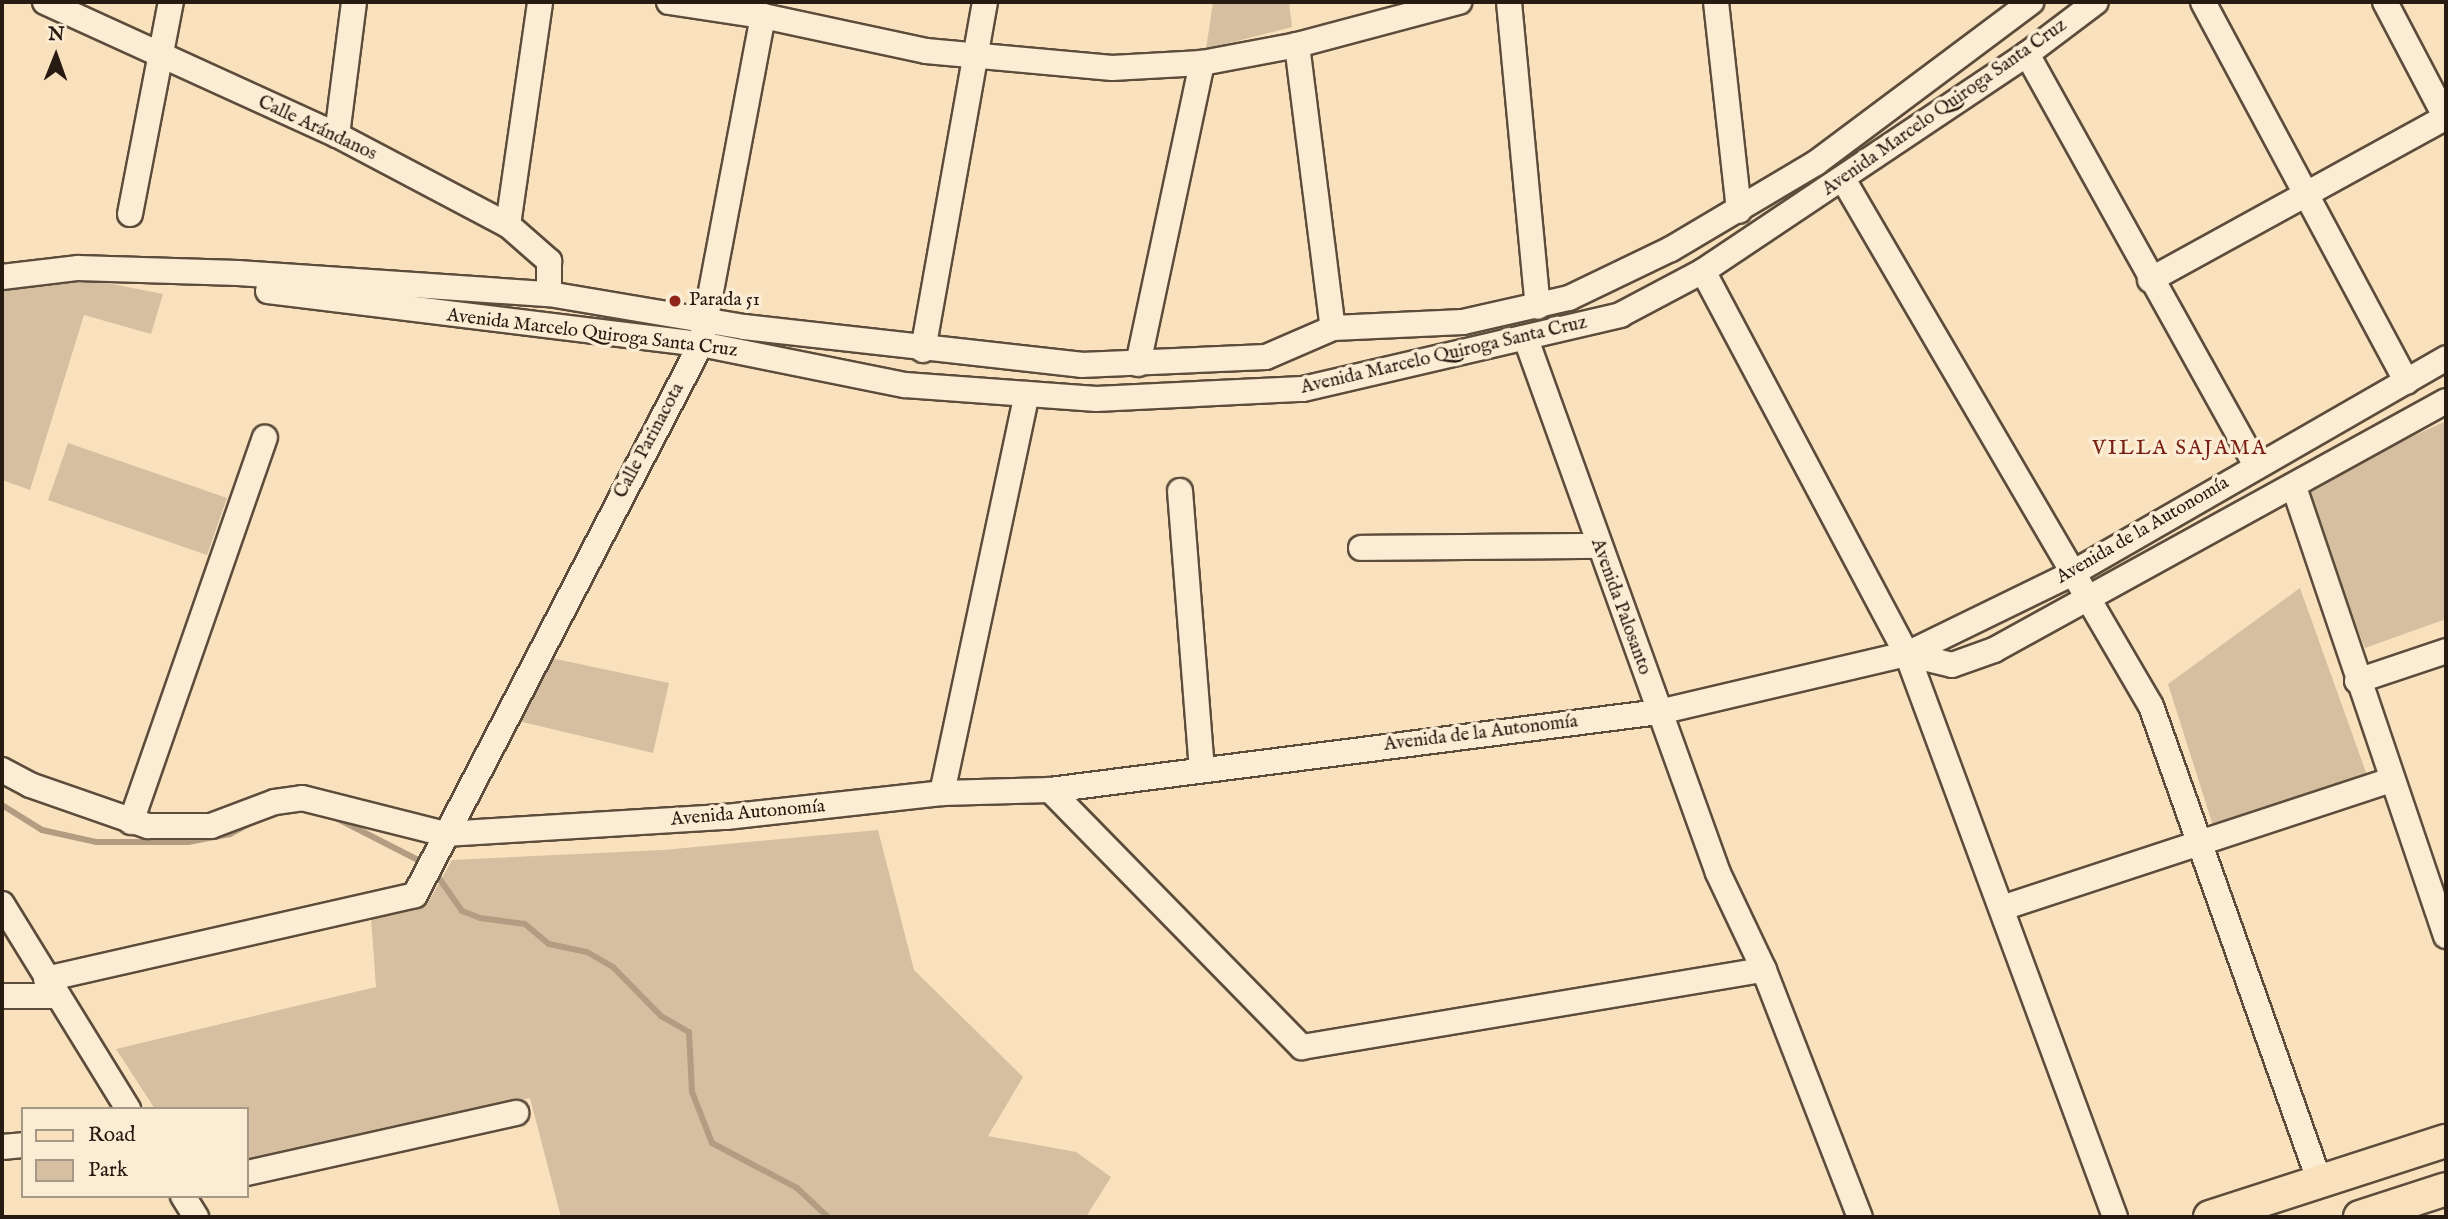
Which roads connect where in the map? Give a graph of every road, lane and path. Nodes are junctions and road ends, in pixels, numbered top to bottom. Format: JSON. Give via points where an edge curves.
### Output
{"nodes":[{"id":1,"x":45,"y":2,"type":"edge"},
{"id":2,"x":171,"y":2,"type":"edge"},
{"id":3,"x":354,"y":2,"type":"edge"},
{"id":4,"x":540,"y":2,"type":"edge"},
{"id":5,"x":669,"y":2,"type":"edge"},
{"id":6,"x":985,"y":2,"type":"edge"},
{"id":7,"x":1459,"y":2,"type":"edge"},
{"id":8,"x":1508,"y":2,"type":"edge"},
{"id":9,"x":1716,"y":2,"type":"edge"},
{"id":10,"x":2031,"y":2,"type":"edge"},
{"id":11,"x":2096,"y":2,"type":"edge"},
{"id":12,"x":2203,"y":2,"type":"edge"},
{"id":13,"x":2385,"y":2,"type":"edge"},
{"id":14,"x":763,"y":16,"type":"junction"},
{"id":15,"x":1297,"y":45,"type":"junction"},
{"id":16,"x":975,"y":54,"type":"junction"},
{"id":17,"x":2027,"y":54,"type":"junction"},
{"id":18,"x":162,"y":55,"type":"junction"},
{"id":19,"x":1202,"y":63,"type":"junction"},
{"id":20,"x":2446,"y":117,"type":"edge"},
{"id":21,"x":337,"y":135,"type":"junction"},
{"id":22,"x":1843,"y":179,"type":"junction"},
{"id":23,"x":2306,"y":193,"type":"junction"},
{"id":24,"x":1739,"y":211,"type":"junction"},
{"id":25,"x":130,"y":214,"type":"dead end"},
{"id":26,"x":508,"y":225,"type":"junction"},
{"id":27,"x":118,"y":271,"type":"junction"},
{"id":28,"x":1703,"y":271,"type":"junction"},
{"id":29,"x":2,"y":277,"type":"edge"},
{"id":30,"x":2150,"y":280,"type":"junction"},
{"id":31,"x":549,"y":295,"type":"junction"},
{"id":32,"x":1538,"y":307,"type":"junction"},
{"id":33,"x":1333,"y":328,"type":"junction"},
{"id":34,"x":703,"y":332,"type":"junction"},
{"id":35,"x":1527,"y":339,"type":"junction"},
{"id":36,"x":923,"y":350,"type":"junction"},
{"id":37,"x":2446,"y":358,"type":"edge"},
{"id":38,"x":1138,"y":364,"type":"junction"},
{"id":39,"x":2407,"y":382,"type":"junction"},
{"id":40,"x":1027,"y":394,"type":"junction"},
{"id":41,"x":2446,"y":401,"type":"edge"},
{"id":42,"x":265,"y":438,"type":"dead end"},
{"id":43,"x":2256,"y":466,"type":"junction"},
{"id":44,"x":2294,"y":487,"type":"junction"},
{"id":45,"x":1180,"y":492,"type":"dead end"},
{"id":46,"x":1598,"y":546,"type":"junction"},
{"id":47,"x":1361,"y":548,"type":"dead end"},
{"id":48,"x":2071,"y":574,"type":"junction"},
{"id":49,"x":2085,"y":598,"type":"junction"},
{"id":50,"x":2446,"y":651,"type":"edge"},
{"id":51,"x":1907,"y":654,"type":"junction"},
{"id":52,"x":2357,"y":681,"type":"junction"},
{"id":53,"x":1659,"y":712,"type":"junction"},
{"id":54,"x":1202,"y":769,"type":"junction"},
{"id":55,"x":2,"y":770,"type":"edge"},
{"id":56,"x":2392,"y":780,"type":"junction"},
{"id":57,"x":1050,"y":790,"type":"junction"},
{"id":58,"x":942,"y":793,"type":"junction"},
{"id":59,"x":131,"y":822,"type":"junction"},
{"id":60,"x":445,"y":834,"type":"junction"},
{"id":61,"x":2200,"y":843,"type":"junction"},
{"id":62,"x":2,"y":904,"type":"edge"},
{"id":63,"x":2002,"y":908,"type":"junction"},
{"id":64,"x":2446,"y":936,"type":"edge"},
{"id":65,"x":1764,"y":970,"type":"junction"},
{"id":66,"x":51,"y":988,"type":"junction"},
{"id":67,"x":2,"y":996,"type":"edge"},
{"id":68,"x":127,"y":1107,"type":"edge"},
{"id":69,"x":516,"y":1113,"type":"dead end"},
{"id":70,"x":2446,"y":1142,"type":"edge"},
{"id":71,"x":21,"y":1145,"type":"edge"},
{"id":72,"x":2,"y":1147,"type":"edge"},
{"id":73,"x":248,"y":1173,"type":"edge"},
{"id":74,"x":2319,"y":1180,"type":"junction"},
{"id":75,"x":2446,"y":1189,"type":"edge"},
{"id":76,"x":184,"y":1198,"type":"edge"},
{"id":77,"x":196,"y":1217,"type":"edge"},
{"id":78,"x":1860,"y":1217,"type":"edge"},
{"id":79,"x":2115,"y":1217,"type":"edge"},
{"id":80,"x":2210,"y":1217,"type":"edge"},
{"id":81,"x":2360,"y":1217,"type":"edge"}],
"edges":[{"from":1,"to":18,"type":"street","name":"Calle Arándanos"},
{"from":2,"to":18,"type":"street"},
{"from":3,"to":21,"type":"street"},
{"from":4,"to":26,"type":"street"},
{"from":5,"to":14,"type":"street"},
{"from":6,"to":16,"type":"street"},
{"from":7,"to":15,"type":"street"},
{"from":8,"to":32,"type":"street"},
{"from":9,"to":24,"type":"street"},
{"from":10,"to":24,"type":"street","name":"Avenida Marcelo Quiroga Santa Cruz","via":[[1816,163]]},
{"from":11,"to":17,"type":"street","name":"Avenida Marcelo Quiroga Santa Cruz"},
{"from":12,"to":23,"type":"street"},
{"from":13,"to":20,"type":"street"},
{"from":14,"to":16,"type":"street","via":[[926,51]]},
{"from":14,"to":34,"type":"street","name":"Calle Parinacota"},
{"from":15,"to":19,"type":"street"},
{"from":15,"to":33,"type":"street"},
{"from":16,"to":19,"type":"street","via":[[1112,68]]},
{"from":16,"to":36,"type":"street"},
{"from":17,"to":22,"type":"street","name":"Avenida Marcelo Quiroga Santa Cruz"},
{"from":17,"to":30,"type":"street"},
{"from":18,"to":21,"type":"street","name":"Calle Arándanos"},
{"from":18,"to":25,"type":"street"},
{"from":19,"to":38,"type":"street"},
{"from":20,"to":23,"type":"street"},
{"from":21,"to":26,"type":"street","name":"Calle Arándanos"},
{"from":22,"to":28,"type":"street","name":"Avenida Marcelo Quiroga Santa Cruz"},
{"from":22,"to":48,"type":"street"},
{"from":23,"to":30,"type":"street"},
{"from":23,"to":39,"type":"street"},
{"from":24,"to":32,"type":"street","name":"Avenida Marcelo Quiroga Santa Cruz","via":[[1569,298]]},
{"from":26,"to":31,"type":"street","name":"Calle Arándanos","via":[[549,261]]},
{"from":27,"to":29,"type":"street","name":"Avenida Marcelo Quiroga Santa Cruz","via":[[78,268]]},
{"from":27,"to":31,"type":"street","name":"Avenida Marcelo Quiroga Santa Cruz","via":[[238,273]]},
{"from":27,"to":34,"type":"street","name":"Avenida Marcelo Quiroga Santa Cruz","via":[[558,330]]},
{"from":28,"to":35,"type":"street","name":"Avenida Marcelo Quiroga Santa Cruz","via":[[1620,315]]},
{"from":28,"to":51,"type":"street"},
{"from":30,"to":43,"type":"street"},
{"from":31,"to":34,"type":"street","name":"Avenida Marcelo Quiroga Santa Cruz"},
{"from":32,"to":33,"type":"street","name":"Avenida Marcelo Quiroga Santa Cruz","via":[[1463,322]]},
{"from":33,"to":38,"type":"street","name":"Avenida Marcelo Quiroga Santa Cruz","via":[[1266,357]]},
{"from":34,"to":36,"type":"street","name":"Avenida Marcelo Quiroga Santa Cruz"},
{"from":34,"to":40,"type":"street","name":"Avenida Marcelo Quiroga Santa Cruz","via":[[905,385]]},
{"from":34,"to":60,"type":"street","name":"Calle Parinacota"},
{"from":35,"to":40,"type":"street","name":"Avenida Marcelo Quiroga Santa Cruz","via":[[1303,389],[1096,399]]},
{"from":35,"to":46,"type":"street","name":"Avenida Palosanto"},
{"from":36,"to":38,"type":"street","name":"Avenida Marcelo Quiroga Santa Cruz","via":[[1081,365]]},
{"from":37,"to":39,"type":"street","name":"Avenida de la Autonomía"},
{"from":39,"to":43,"type":"street","name":"Avenida de la Autonomía"},
{"from":40,"to":58,"type":"street"},
{"from":41,"to":44,"type":"street","name":"Avenida de la Autonomía"},
{"from":42,"to":59,"type":"street"},
{"from":43,"to":48,"type":"street","name":"Avenida de la Autonomía"},
{"from":44,"to":49,"type":"street","name":"Avenida de la Autonomía"},
{"from":44,"to":52,"type":"street"},
{"from":45,"to":54,"type":"street"},
{"from":46,"to":47,"type":"street"},
{"from":46,"to":53,"type":"street","name":"Avenida Palosanto"},
{"from":48,"to":49,"type":"street"},
{"from":48,"to":51,"type":"street","name":"Avenida de la Autonomía"},
{"from":49,"to":51,"type":"street","name":"Avenida de la Autonomía","via":[[1994,650],[1952,665]]},
{"from":49,"to":61,"type":"street","via":[[2151,706]]},
{"from":50,"to":52,"type":"street"},
{"from":51,"to":53,"type":"street","name":"Avenida de la Autonomía"},
{"from":51,"to":63,"type":"street"},
{"from":52,"to":56,"type":"street"},
{"from":53,"to":54,"type":"street","name":"Avenida de la Autonomía"},
{"from":53,"to":65,"type":"street","name":"Avenida Palosanto","via":[[1718,873]]},
{"from":54,"to":57,"type":"street","name":"Avenida de la Autonomía"},
{"from":55,"to":59,"type":"street","name":"Avenida Autonomía"},
{"from":56,"to":61,"type":"street"},
{"from":56,"to":64,"type":"street"},
{"from":57,"to":58,"type":"street","name":"Avenida Autonomía"},
{"from":57,"to":65,"type":"street","via":[[1302,1047]]},
{"from":58,"to":60,"type":"street","name":"Avenida Autonomía","via":[[726,817]]},
{"from":59,"to":60,"type":"street","name":"Avenida Autonomía","via":[[183,829],[211,826],[275,802],[302,798]]},
{"from":60,"to":66,"type":"street","name":"Calle Parinacota","via":[[415,895]]},
{"from":61,"to":63,"type":"street"},
{"from":61,"to":74,"type":"street"},
{"from":62,"to":66,"type":"street"},
{"from":63,"to":79,"type":"street"},
{"from":65,"to":78,"type":"street","name":"Avenida Palosanto"},
{"from":66,"to":67,"type":"street"},
{"from":66,"to":68,"type":"street"},
{"from":69,"to":73,"type":"street"},
{"from":70,"to":74,"type":"main road"},
{"from":71,"to":72,"type":"street"},
{"from":74,"to":80,"type":"main road"},
{"from":75,"to":81,"type":"main road"},
{"from":76,"to":77,"type":"street"}]}
